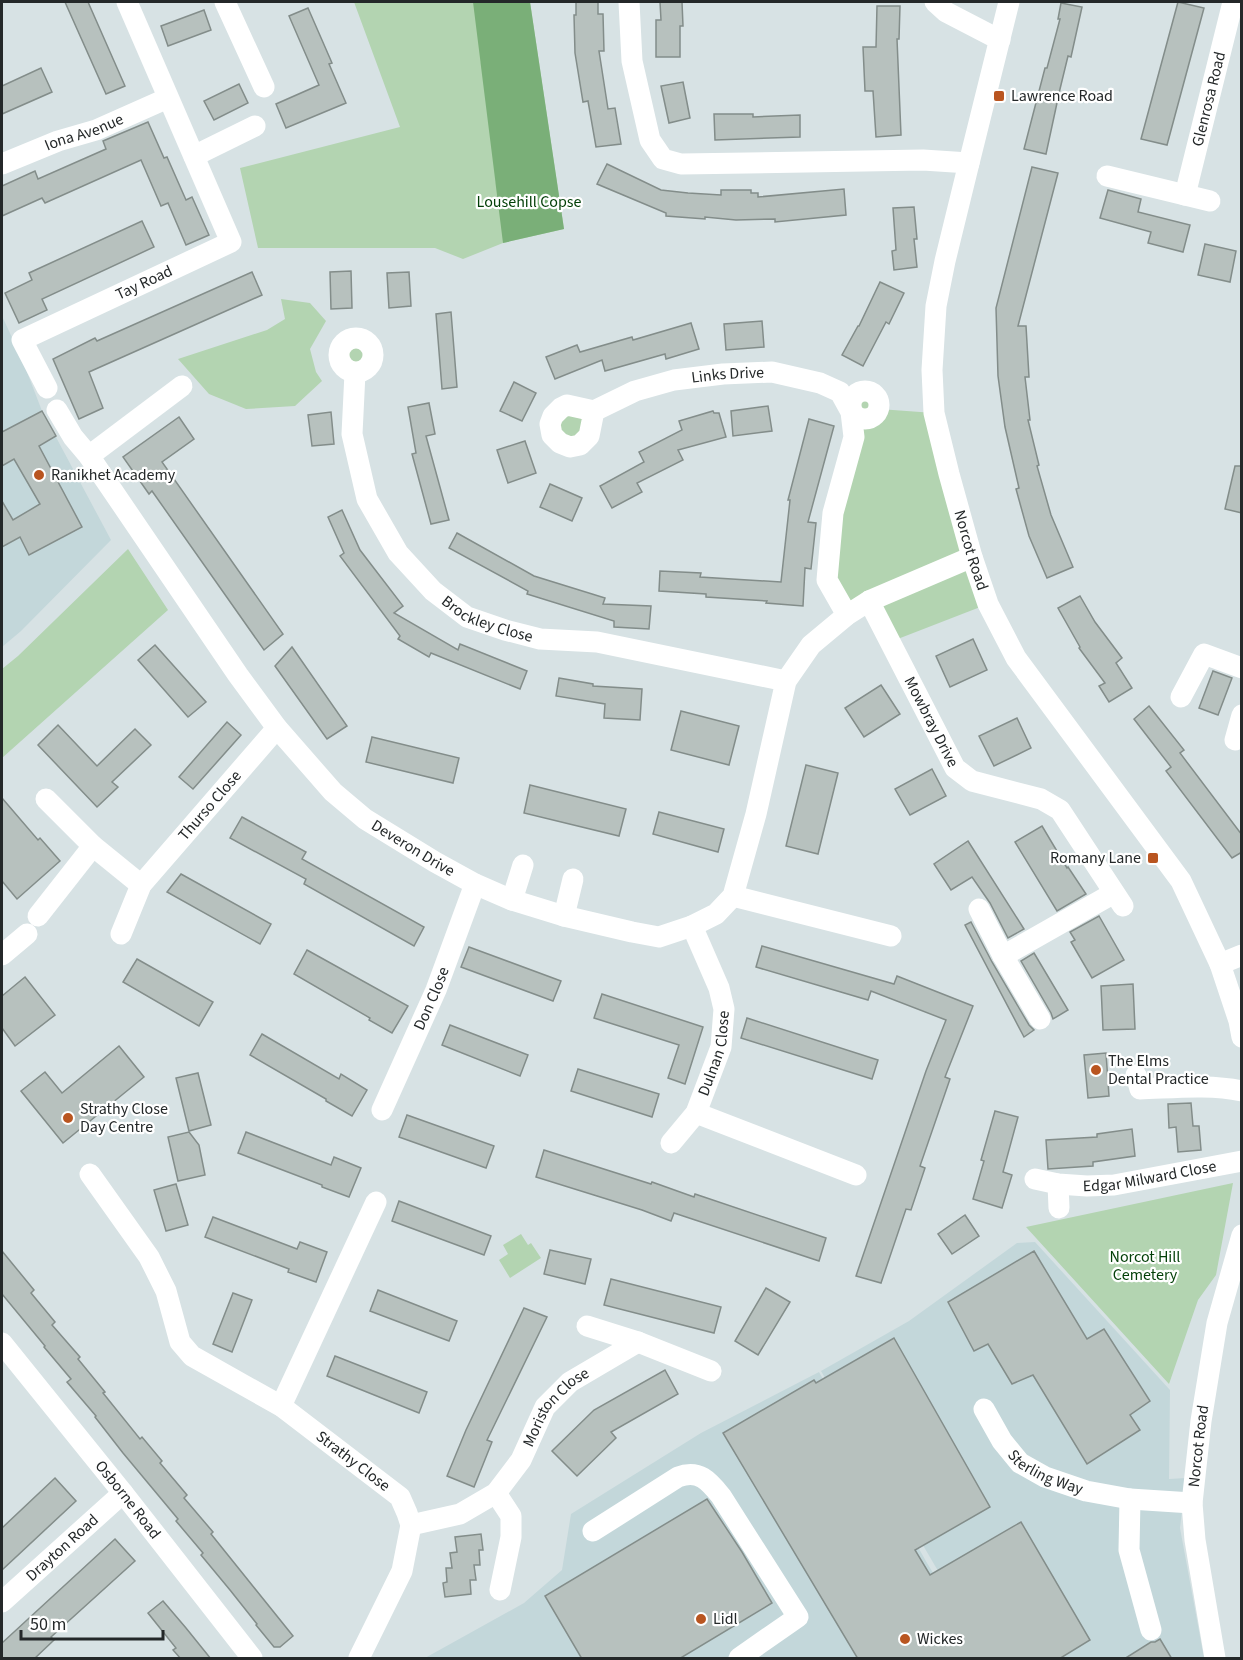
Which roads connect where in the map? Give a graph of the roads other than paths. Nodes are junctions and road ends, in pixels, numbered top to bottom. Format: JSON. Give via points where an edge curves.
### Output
{"nodes":[{"id":1,"x":127,"y":2,"type":"edge"},
{"id":2,"x":225,"y":2,"type":"edge"},
{"id":3,"x":629,"y":2,"type":"edge"},
{"id":4,"x":935,"y":2,"type":"edge"},
{"id":5,"x":1009,"y":2,"type":"edge"},
{"id":6,"x":1233,"y":2,"type":"edge"},
{"id":7,"x":1000,"y":40,"type":"junction"},
{"id":8,"x":264,"y":87,"type":"dead end"},
{"id":9,"x":168,"y":98,"type":"junction"},
{"id":10,"x":255,"y":126,"type":"dead end"},
{"id":11,"x":194,"y":156,"type":"junction"},
{"id":12,"x":969,"y":163,"type":"junction"},
{"id":13,"x":2,"y":164,"type":"edge"},
{"id":14,"x":1107,"y":176,"type":"dead end"},
{"id":15,"x":1185,"y":195,"type":"junction"},
{"id":16,"x":1210,"y":201,"type":"dead end"},
{"id":17,"x":355,"y":373,"type":"dead end"},
{"id":18,"x":182,"y":386,"type":"dead end"},
{"id":19,"x":47,"y":388,"type":"dead end"},
{"id":20,"x":57,"y":410,"type":"dead end"},
{"id":21,"x":594,"y":411,"type":"dead end"},
{"id":22,"x":88,"y":456,"type":"junction"},
{"id":23,"x":972,"y":557,"type":"junction"},
{"id":24,"x":869,"y":601,"type":"junction"},
{"id":25,"x":848,"y":615,"type":"junction"},
{"id":26,"x":1242,"y":668,"type":"edge"},
{"id":27,"x":783,"y":690,"type":"junction"},
{"id":28,"x":1181,"y":697,"type":"dead end"},
{"id":29,"x":1242,"y":715,"type":"edge"},
{"id":30,"x":277,"y":728,"type":"junction"},
{"id":31,"x":1235,"y":740,"type":"dead end"},
{"id":32,"x":46,"y":799,"type":"dead end"},
{"id":33,"x":93,"y":846,"type":"junction"},
{"id":34,"x":523,"y":865,"type":"dead end"},
{"id":35,"x":573,"y":879,"type":"dead end"},
{"id":36,"x":476,"y":884,"type":"junction"},
{"id":37,"x":141,"y":885,"type":"junction"},
{"id":38,"x":733,"y":896,"type":"junction"},
{"id":39,"x":513,"y":900,"type":"junction"},
{"id":40,"x":978,"y":909,"type":"dead end"},
{"id":41,"x":38,"y":916,"type":"dead end"},
{"id":42,"x":564,"y":916,"type":"junction"},
{"id":43,"x":692,"y":926,"type":"junction"},
{"id":44,"x":27,"y":934,"type":"dead end"},
{"id":45,"x":121,"y":934,"type":"dead end"},
{"id":46,"x":891,"y":936,"type":"dead end"},
{"id":47,"x":2,"y":955,"type":"edge"},
{"id":48,"x":1242,"y":955,"type":"edge"},
{"id":49,"x":1003,"y":956,"type":"junction"},
{"id":50,"x":1220,"y":963,"type":"junction"},
{"id":51,"x":1040,"y":1019,"type":"dead end"},
{"id":52,"x":1242,"y":1037,"type":"edge"},
{"id":53,"x":1136,"y":1075,"type":"dead end"},
{"id":54,"x":1242,"y":1091,"type":"edge"},
{"id":55,"x":382,"y":1110,"type":"dead end"},
{"id":56,"x":696,"y":1113,"type":"junction"},
{"id":57,"x":671,"y":1143,"type":"dead end"},
{"id":58,"x":1242,"y":1161,"type":"edge"},
{"id":59,"x":90,"y":1174,"type":"dead end"},
{"id":60,"x":856,"y":1175,"type":"dead end"},
{"id":61,"x":1035,"y":1179,"type":"dead end"},
{"id":62,"x":1058,"y":1184,"type":"junction"},
{"id":63,"x":376,"y":1202,"type":"dead end"},
{"id":64,"x":1059,"y":1208,"type":"dead end"},
{"id":65,"x":1242,"y":1235,"type":"edge"},
{"id":66,"x":587,"y":1326,"type":"dead end"},
{"id":67,"x":638,"y":1342,"type":"junction"},
{"id":68,"x":2,"y":1343,"type":"edge"},
{"id":69,"x":711,"y":1371,"type":"dead end"},
{"id":70,"x":281,"y":1406,"type":"junction"},
{"id":71,"x":984,"y":1409,"type":"dead end"},
{"id":72,"x":123,"y":1492,"type":"junction"},
{"id":73,"x":496,"y":1493,"type":"junction"},
{"id":74,"x":1130,"y":1499,"type":"junction"},
{"id":75,"x":1192,"y":1503,"type":"junction"},
{"id":76,"x":411,"y":1525,"type":"junction"},
{"id":77,"x":593,"y":1531,"type":"dead end"},
{"id":78,"x":500,"y":1590,"type":"dead end"},
{"id":79,"x":2,"y":1602,"type":"edge"},
{"id":80,"x":1151,"y":1630,"type":"dead end"},
{"id":81,"x":252,"y":1659,"type":"edge"},
{"id":82,"x":359,"y":1659,"type":"edge"},
{"id":83,"x":739,"y":1659,"type":"edge"},
{"id":84,"x":1215,"y":1659,"type":"edge"}],
"edges":[{"from":1,"to":9,"type":"street","name":"Tay Road"},
{"from":2,"to":8,"type":"street"},
{"from":3,"to":12,"type":"street","via":[[632,61],[650,140],[663,159],[681,164],[923,160]]},
{"from":4,"to":7,"type":"street","via":[[946,12]]},
{"from":5,"to":7,"type":"street","name":"Norcot Road"},
{"from":6,"to":15,"type":"street","name":"Glenrosa Road"},
{"from":7,"to":12,"type":"street","name":"Norcot Road"},
{"from":9,"to":11,"type":"street","name":"Tay Road"},
{"from":9,"to":13,"type":"street","name":"Iona Avenue","via":[[96,130]]},
{"from":10,"to":11,"type":"street"},
{"from":11,"to":19,"type":"street","name":"Tay Road","via":[[231,243],[22,340]]},
{"from":12,"to":23,"type":"street","name":"Norcot Road","via":[[936,306],[932,370],[934,413]]},
{"from":14,"to":15,"type":"street"},
{"from":15,"to":16,"type":"street"},
{"from":17,"to":27,"type":"street","name":"Brockley Close","via":[[352,434],[367,499],[398,553],[433,591],[467,617],[540,639],[597,642]]},
{"from":18,"to":22,"type":"street"},
{"from":20,"to":22,"type":"street","name":"Deveron Drive"},
{"from":21,"to":25,"type":"street","name":"Links Drive","via":[[635,391],[674,380],[723,374],[772,372],[820,382],[840,392],[851,412],[854,437],[833,513],[827,580]]},
{"from":22,"to":30,"type":"street","name":"Deveron Drive"},
{"from":23,"to":24,"type":"street"},
{"from":23,"to":50,"type":"street","name":"Norcot Road","via":[[988,604],[1016,658],[1181,881]]},
{"from":24,"to":25,"type":"street"},
{"from":24,"to":49,"type":"street","name":"Mowbray Drive","via":[[955,768],[972,781],[1041,799],[1060,810],[1118,900]]},
{"from":25,"to":27,"type":"street","via":[[811,645]]},
{"from":26,"to":28,"type":"street","via":[[1204,654]]},
{"from":27,"to":38,"type":"street","via":[[756,814]]},
{"from":29,"to":31,"type":"street"},
{"from":30,"to":36,"type":"street","name":"Deveron Drive","via":[[333,792],[365,819]]},
{"from":30,"to":37,"type":"street","name":"Thurso Close"},
{"from":32,"to":33,"type":"street"},
{"from":33,"to":37,"type":"street"},
{"from":33,"to":41,"type":"street"},
{"from":34,"to":39,"type":"street"},
{"from":35,"to":42,"type":"street"},
{"from":36,"to":39,"type":"street","name":"Deveron Drive"},
{"from":36,"to":55,"type":"street","name":"Don Close","via":[[436,990]]},
{"from":37,"to":45,"type":"street","name":"Thurso Close"},
{"from":38,"to":43,"type":"street","name":"Deveron Drive","via":[[716,914]]},
{"from":38,"to":46,"type":"street"},
{"from":39,"to":42,"type":"street","name":"Deveron Drive"},
{"from":40,"to":49,"type":"street"},
{"from":42,"to":43,"type":"street","name":"Deveron Drive","via":[[659,937]]},
{"from":43,"to":56,"type":"street","name":"Dulnan Close","via":[[720,988],[724,1009],[721,1047]]},
{"from":44,"to":47,"type":"street"},
{"from":48,"to":50,"type":"street"},
{"from":49,"to":51,"type":"street"},
{"from":50,"to":52,"type":"street","name":"Norcot Road"},
{"from":53,"to":54,"type":"street","via":[[1140,1089],[1204,1087]]},
{"from":56,"to":57,"type":"street","name":"Dulnan Close"},
{"from":56,"to":60,"type":"street","name":"Dulnan Close"},
{"from":58,"to":62,"type":"street","name":"Edgar Milward Close","via":[[1114,1185]]},
{"from":59,"to":70,"type":"street","name":"Strathy Close","via":[[149,1257],[166,1291],[180,1342],[192,1356]]},
{"from":61,"to":62,"type":"street","name":"Edgar Milward Close"},
{"from":62,"to":64,"type":"street"},
{"from":63,"to":70,"type":"street"},
{"from":65,"to":75,"type":"street","name":"Norcot Road","via":[[1217,1323],[1200,1421]]},
{"from":66,"to":67,"type":"street"},
{"from":67,"to":69,"type":"street"},
{"from":67,"to":73,"type":"street","name":"Moriston Close","via":[[570,1382],[545,1407],[521,1460]]},
{"from":68,"to":72,"type":"street","name":"Osborne Road"},
{"from":70,"to":76,"type":"street","name":"Strathy Close","via":[[400,1497]]},
{"from":71,"to":74,"type":"street","name":"Sterling Way","via":[[1002,1442],[1020,1463],[1045,1477],[1086,1491]]},
{"from":72,"to":79,"type":"street","name":"Drayton Road"},
{"from":72,"to":81,"type":"street","name":"Osborne Road"},
{"from":73,"to":76,"type":"street","name":"Moriston Close","via":[[460,1514]]},
{"from":73,"to":78,"type":"street","via":[[511,1516],[511,1537]]},
{"from":74,"to":75,"type":"street","name":"Sterling Way"},
{"from":74,"to":80,"type":"street","via":[[1129,1550]]},
{"from":75,"to":84,"type":"street","name":"Norcot Road"},
{"from":76,"to":82,"type":"street","via":[[402,1571]]},
{"from":77,"to":83,"type":"street","via":[[678,1477],[692,1474],[709,1481],[798,1617]]}]}
